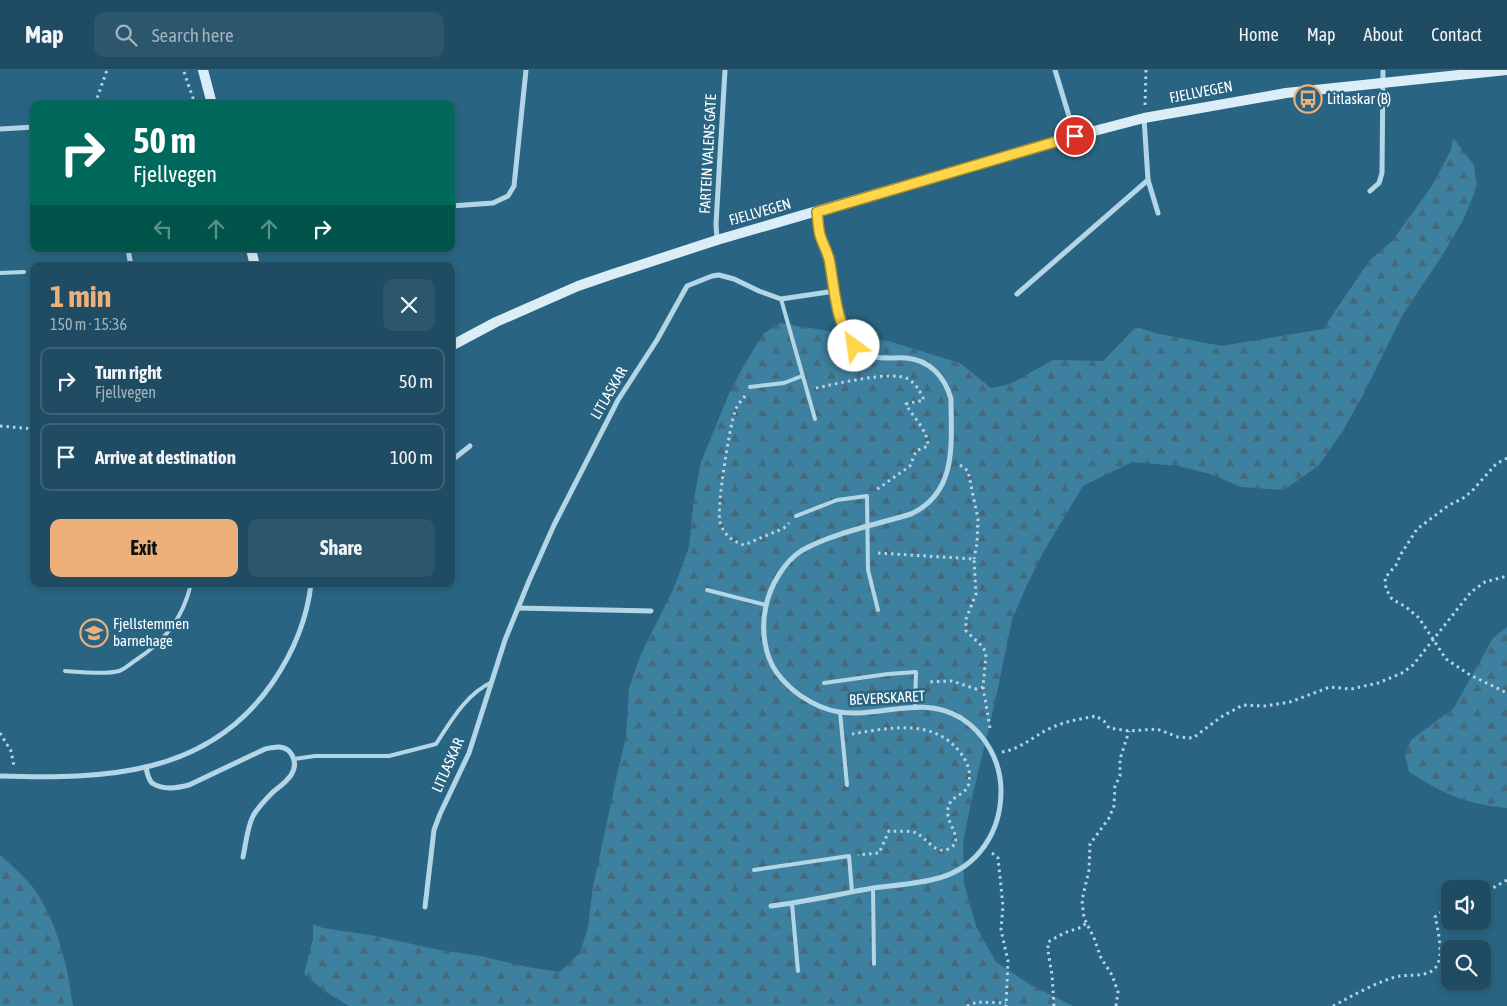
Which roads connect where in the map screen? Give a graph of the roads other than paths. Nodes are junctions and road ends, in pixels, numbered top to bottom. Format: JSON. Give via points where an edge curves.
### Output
{"nodes":[{"id":1,"x":203,"y":70,"type":"edge"},
{"id":2,"x":526,"y":70,"type":"edge"},
{"id":3,"x":725,"y":70,"type":"edge"},
{"id":4,"x":1055,"y":70,"type":"edge"},
{"id":5,"x":1382,"y":70,"type":"edge"},
{"id":6,"x":1507,"y":70,"type":"edge"},
{"id":7,"x":1382,"y":83,"type":"junction"},
{"id":8,"x":211,"y":100,"type":"edge"},
{"id":9,"x":1144,"y":118,"type":"junction"},
{"id":10,"x":30,"y":127,"type":"edge"},
{"id":11,"x":0,"y":128,"type":"edge"},
{"id":12,"x":1075,"y":136,"type":"junction"},
{"id":13,"x":1148,"y":180,"type":"junction"},
{"id":14,"x":1370,"y":191,"type":"dead end"},
{"id":15,"x":455,"y":206,"type":"edge"},
{"id":16,"x":817,"y":212,"type":"junction"},
{"id":17,"x":1158,"y":213,"type":"dead end"},
{"id":18,"x":717,"y":240,"type":"junction"},
{"id":19,"x":24,"y":272,"type":"dead end"},
{"id":20,"x":0,"y":273,"type":"edge"},
{"id":21,"x":835,"y":291,"type":"junction"},
{"id":22,"x":1017,"y":294,"type":"dead end"},
{"id":23,"x":780,"y":299,"type":"junction"},
{"id":24,"x":455,"y":344,"type":"edge"},
{"id":25,"x":802,"y":376,"type":"junction"},
{"id":26,"x":750,"y":387,"type":"road end"},
{"id":27,"x":815,"y":419,"type":"dead end"},
{"id":28,"x":470,"y":446,"type":"dead end"},
{"id":29,"x":455,"y":458,"type":"edge"},
{"id":30,"x":796,"y":516,"type":"road end"},
{"id":31,"x":866,"y":528,"type":"junction"},
{"id":32,"x":190,"y":587,"type":"edge"},
{"id":33,"x":311,"y":587,"type":"edge"},
{"id":34,"x":706,"y":590,"type":"dead end"},
{"id":35,"x":766,"y":605,"type":"junction"},
{"id":36,"x":518,"y":608,"type":"junction"},
{"id":37,"x":878,"y":610,"type":"dead end"},
{"id":38,"x":651,"y":611,"type":"dead end"},
{"id":39,"x":65,"y":671,"type":"dead end"},
{"id":40,"x":492,"y":682,"type":"junction"},
{"id":41,"x":824,"y":683,"type":"dead end"},
{"id":42,"x":915,"y":707,"type":"junction"},
{"id":43,"x":840,"y":712,"type":"junction"},
{"id":44,"x":294,"y":759,"type":"junction"},
{"id":45,"x":146,"y":768,"type":"junction"},
{"id":46,"x":0,"y":776,"type":"edge"},
{"id":47,"x":847,"y":784,"type":"dead end"},
{"id":48,"x":243,"y":857,"type":"dead end"},
{"id":49,"x":754,"y":870,"type":"dead end"},
{"id":50,"x":873,"y":888,"type":"junction"},
{"id":51,"x":852,"y":892,"type":"junction"},
{"id":52,"x":792,"y":904,"type":"junction"},
{"id":53,"x":771,"y":906,"type":"dead end"},
{"id":54,"x":425,"y":907,"type":"dead end"},
{"id":55,"x":874,"y":964,"type":"dead end"},
{"id":56,"x":798,"y":971,"type":"dead end"}],
"edges":[{"from":1,"to":8,"type":"main road"},
{"from":2,"to":15,"type":"street","via":[[514,186],[508,196],[493,203]]},
{"from":3,"to":18,"type":"street","name":"FARTEIN VALENS GATE"},
{"from":4,"to":12,"type":"street"},
{"from":5,"to":7,"type":"street"},
{"from":6,"to":7,"type":"main road","name":"FJELLVEGEN"},
{"from":7,"to":9,"type":"main road","name":"FJELLVEGEN","via":[[1267,96]]},
{"from":7,"to":14,"type":"street","via":[[1382,173],[1379,183]]},
{"from":9,"to":12,"type":"main road","name":"FJELLVEGEN"},
{"from":9,"to":13,"type":"street"},
{"from":10,"to":11,"type":"street"},
{"from":12,"to":16,"type":"main road","name":"FJELLVEGEN"},
{"from":13,"to":17,"type":"street"},
{"from":13,"to":22,"type":"street"},
{"from":16,"to":18,"type":"main road","name":"FJELLVEGEN"},
{"from":16,"to":21,"type":"street","name":"BEVERSKARET"},
{"from":18,"to":24,"type":"main road","name":"FJELLVEGEN","via":[[578,286]]},
{"from":19,"to":20,"type":"lane"},
{"from":21,"to":23,"type":"street"},
{"from":21,"to":31,"type":"street","name":"BEVERSKARET","via":[[842,328],[854,346],[872,356],[916,360],[934,369],[944,380],[951,399],[951,456],[940,491],[926,506],[911,514]]},
{"from":23,"to":25,"type":"lane"},
{"from":23,"to":36,"type":"street","name":"LITLASKAR","via":[[726,276],[712,276],[687,286],[618,400],[554,525]]},
{"from":25,"to":26,"type":"lane","via":[[784,383]]},
{"from":25,"to":27,"type":"lane"},
{"from":28,"to":29,"type":"street"},
{"from":30,"to":31,"type":"lane","via":[[837,500],[867,496]]},
{"from":31,"to":35,"type":"street","name":"BEVERSKARET","via":[[825,540],[800,552],[784,566]]},
{"from":31,"to":37,"type":"lane","via":[[868,570]]},
{"from":32,"to":39,"type":"lane","via":[[173,628],[149,652],[120,671]]},
{"from":33,"to":45,"type":"street","via":[[296,642],[286,662],[251,709],[230,728],[184,756]]},
{"from":34,"to":35,"type":"lane"},
{"from":35,"to":43,"type":"street","name":"BEVERSKARET","via":[[764,636],[772,667],[807,700]]},
{"from":36,"to":38,"type":"street"},
{"from":36,"to":40,"type":"street","name":"LITLASKAR"},
{"from":40,"to":44,"type":"lane","via":[[455,714],[436,744],[389,756]]},
{"from":40,"to":54,"type":"street","name":"LITLASKAR","via":[[469,753],[434,830]]},
{"from":41,"to":42,"type":"lane","via":[[916,672]]},
{"from":42,"to":43,"type":"street","name":"BEVERSKARET"},
{"from":42,"to":50,"type":"street","name":"BEVERSKARET","via":[[930,707],[949,713],[981,736],[1000,772],[1001,798],[997,823],[984,848],[954,873],[923,882]]},
{"from":43,"to":47,"type":"lane"},
{"from":44,"to":45,"type":"street","via":[[284,748],[265,749],[179,788],[152,783]]},
{"from":44,"to":48,"type":"street","via":[[291,776],[253,816]]},
{"from":45,"to":46,"type":"street","via":[[68,778]]},
{"from":49,"to":51,"type":"lane","via":[[849,856]]},
{"from":50,"to":51,"type":"street","name":"BEVERSKARET"},
{"from":50,"to":55,"type":"lane"},
{"from":51,"to":52,"type":"street","name":"BEVERSKARET"},
{"from":52,"to":53,"type":"street","name":"BEVERSKARET"},
{"from":52,"to":56,"type":"lane"}]}
